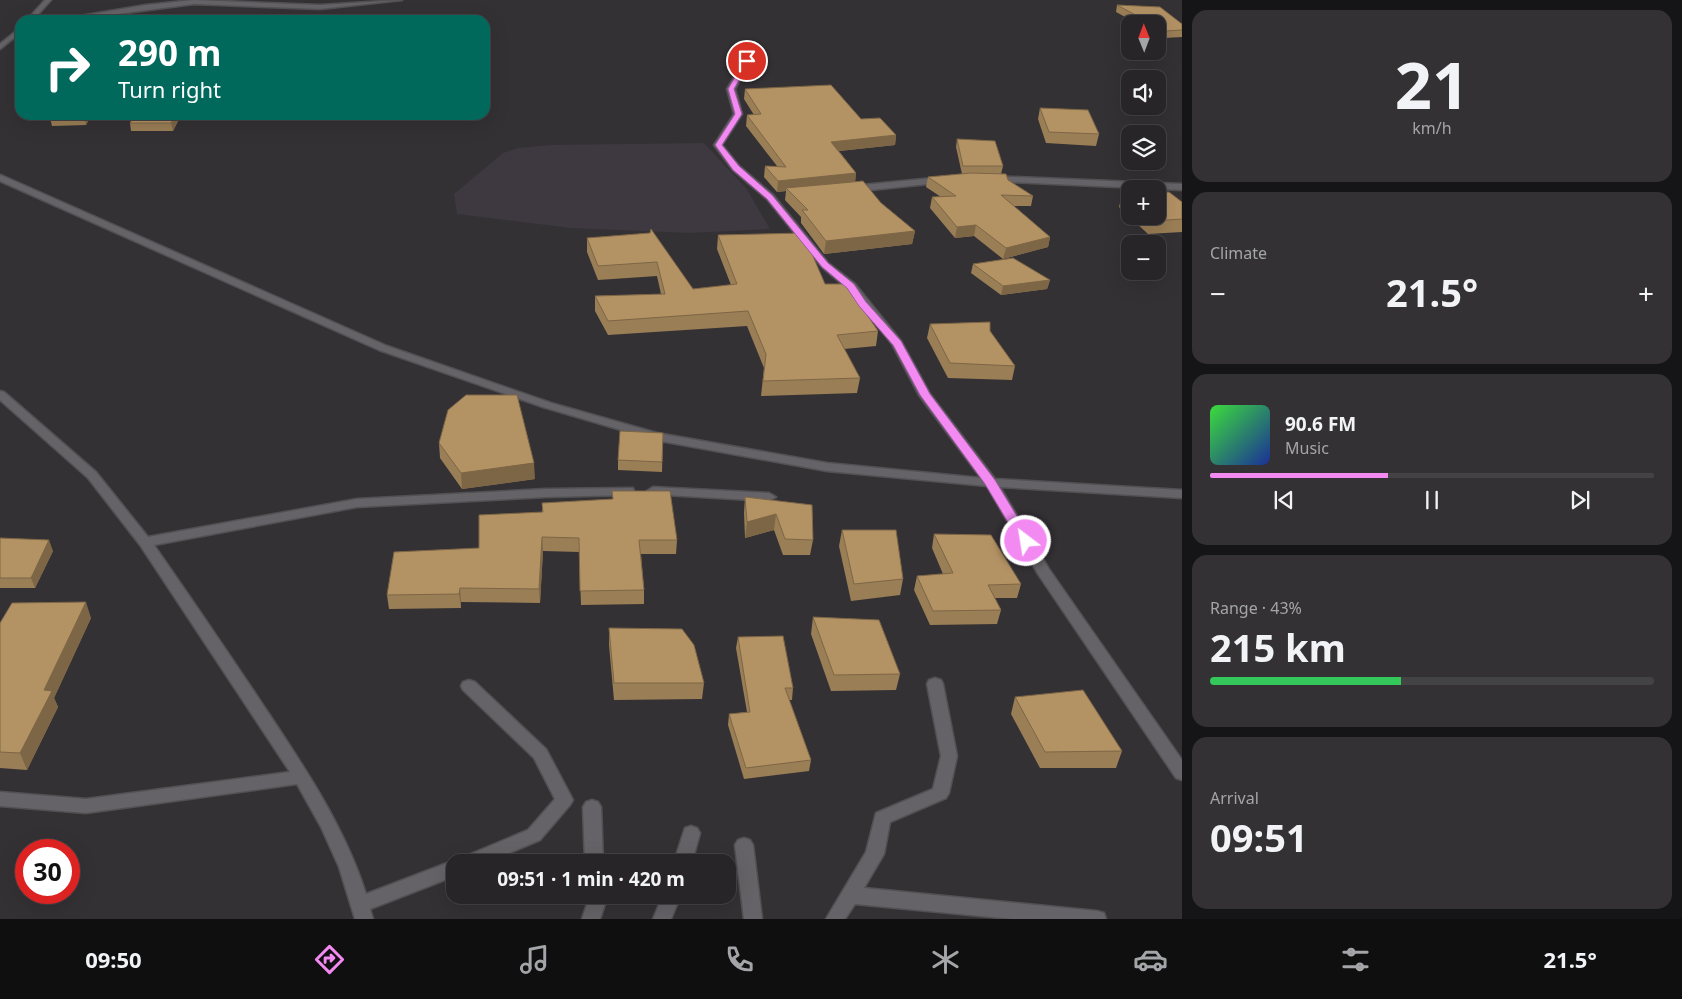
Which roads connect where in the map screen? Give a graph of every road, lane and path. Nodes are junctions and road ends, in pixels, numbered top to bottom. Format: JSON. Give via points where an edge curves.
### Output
{"nodes":[{"id":1,"x":48,"y":0,"type":"edge"},
{"id":2,"x":399,"y":0,"type":"edge"},
{"id":3,"x":34,"y":15,"type":"edge"},
{"id":4,"x":97,"y":15,"type":"edge"},
{"id":5,"x":15,"y":34,"type":"edge"},
{"id":6,"x":10,"y":38,"type":"junction"},
{"id":7,"x":0,"y":39,"type":"edge"},
{"id":8,"x":0,"y":47,"type":"edge"},
{"id":9,"x":747,"y":61,"type":"dead end"},
{"id":10,"x":0,"y":178,"type":"edge"},
{"id":11,"x":978,"y":178,"type":"edge"},
{"id":12,"x":952,"y":179,"type":"edge"},
{"id":13,"x":1182,"y":187,"type":"edge"},
{"id":14,"x":845,"y":190,"type":"edge"},
{"id":15,"x":0,"y":394,"type":"edge"},
{"id":16,"x":991,"y":483,"type":"junction"},
{"id":17,"x":1182,"y":494,"type":"edge"},
{"id":18,"x":769,"y":498,"type":"edge"},
{"id":19,"x":145,"y":542,"type":"junction"},
{"id":20,"x":934,"y":684,"type":"dead end"},
{"id":21,"x":469,"y":686,"type":"dead end"},
{"id":22,"x":1182,"y":773,"type":"edge"},
{"id":23,"x":302,"y":777,"type":"junction"},
{"id":24,"x":0,"y":799,"type":"edge"},
{"id":25,"x":592,"y":807,"type":"dead end"},
{"id":26,"x":691,"y":833,"type":"dead end"},
{"id":27,"x":744,"y":844,"type":"dead end"},
{"id":28,"x":489,"y":854,"type":"edge"},
{"id":29,"x":594,"y":854,"type":"edge"},
{"id":30,"x":686,"y":854,"type":"edge"},
{"id":31,"x":446,"y":872,"type":"edge"},
{"id":32,"x":850,"y":895,"type":"junction"},
{"id":33,"x":596,"y":904,"type":"edge"},
{"id":34,"x":668,"y":904,"type":"edge"},
{"id":35,"x":362,"y":912,"type":"edge"},
{"id":36,"x":591,"y":919,"type":"edge"},
{"id":37,"x":662,"y":919,"type":"edge"},
{"id":38,"x":753,"y":919,"type":"edge"},
{"id":39,"x":835,"y":919,"type":"edge"},
{"id":40,"x":1097,"y":919,"type":"edge"}],
"edges":[{"from":1,"to":3,"type":"street"},
{"from":2,"to":4,"type":"street","via":[[320,7],[187,3]]},
{"from":5,"to":6,"type":"street"},
{"from":6,"to":7,"type":"street"},
{"from":6,"to":8,"type":"street"},
{"from":9,"to":16,"type":"street","via":[[731,89],[738,114],[718,145],[736,168],[774,197],[825,265],[850,286],[898,343],[925,395]]},
{"from":10,"to":16,"type":"street","via":[[383,348],[547,405],[655,436],[828,467]]},
{"from":11,"to":13,"type":"street"},
{"from":12,"to":14,"type":"street"},
{"from":15,"to":19,"type":"street","via":[[92,475]]},
{"from":16,"to":17,"type":"street"},
{"from":16,"to":22,"type":"street","via":[[1043,570]]},
{"from":18,"to":19,"type":"street","via":[[668,491],[417,498],[357,503]]},
{"from":19,"to":23,"type":"street"},
{"from":20,"to":32,"type":"street","via":[[950,756],[940,794],[882,818],[875,854]]},
{"from":21,"to":28,"type":"street","via":[[540,754],[564,800],[534,835]]},
{"from":23,"to":24,"type":"street","via":[[86,806]]},
{"from":23,"to":35,"type":"street","via":[[348,866]]},
{"from":25,"to":29,"type":"street"},
{"from":26,"to":30,"type":"street"},
{"from":27,"to":38,"type":"street"},
{"from":31,"to":35,"type":"street"},
{"from":32,"to":39,"type":"street"},
{"from":32,"to":40,"type":"street"},
{"from":33,"to":36,"type":"street"},
{"from":34,"to":37,"type":"street"}]}
